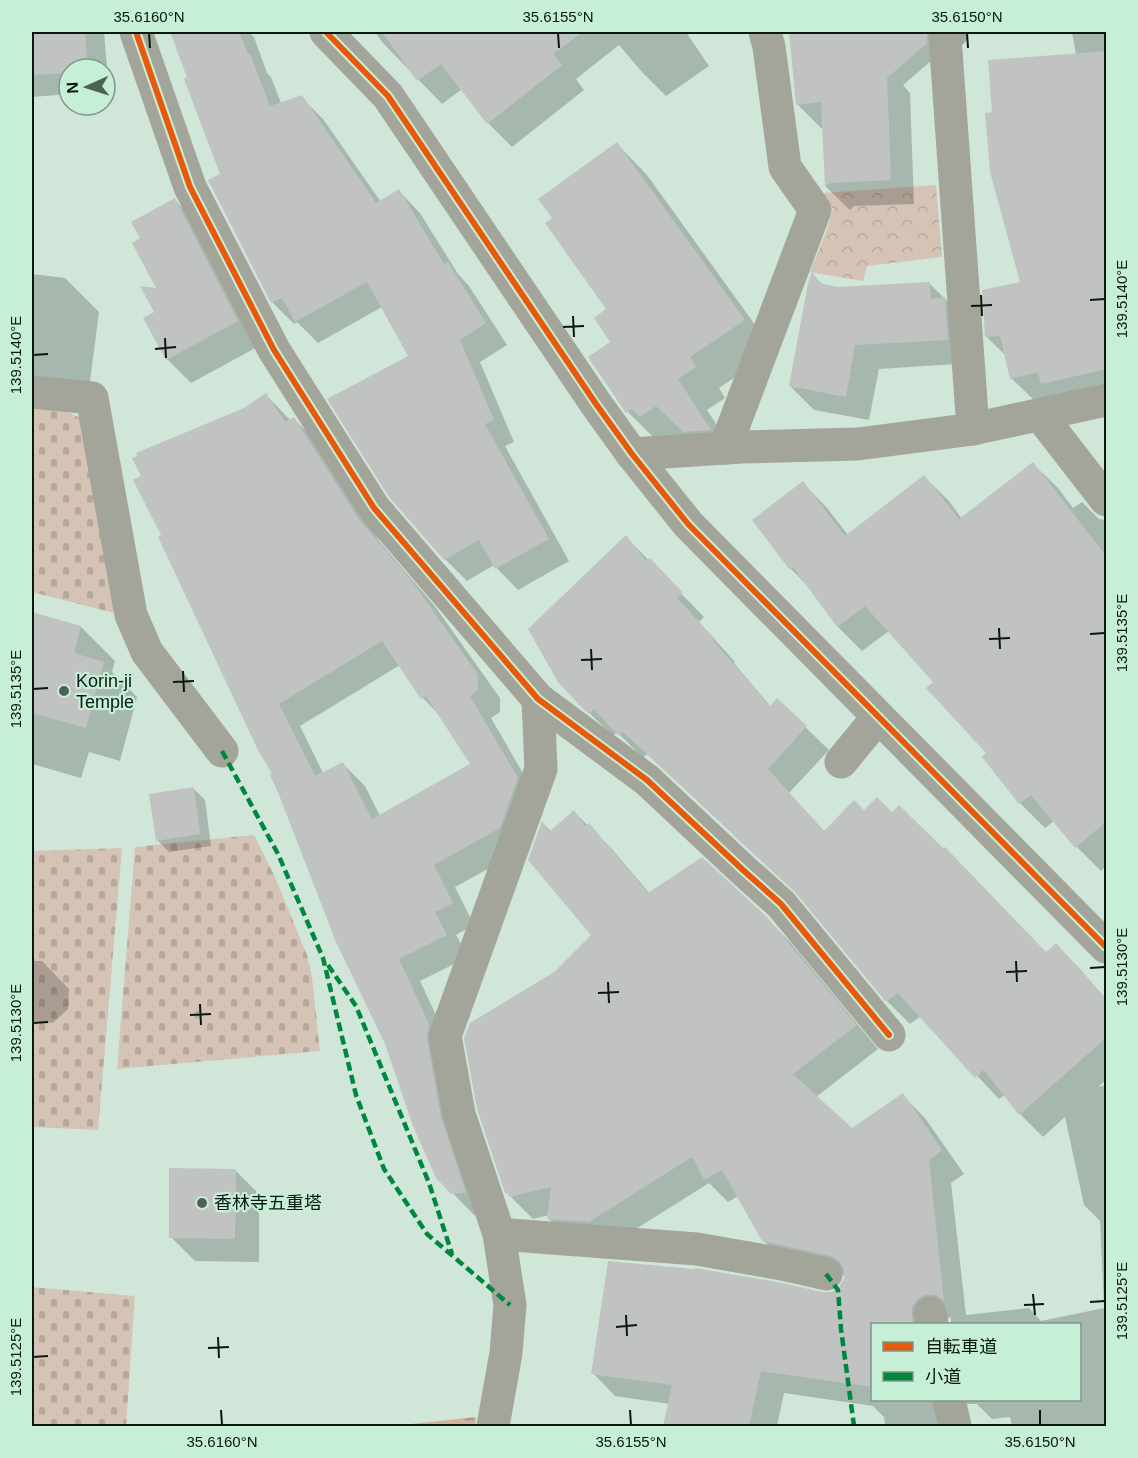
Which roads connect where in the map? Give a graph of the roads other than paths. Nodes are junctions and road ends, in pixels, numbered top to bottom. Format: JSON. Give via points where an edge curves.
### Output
{"nodes":[{"id":1,"x":135,"y":32,"type":"edge"},
{"id":2,"x":326,"y":32,"type":"edge"},
{"id":3,"x":765,"y":32,"type":"edge"},
{"id":4,"x":952,"y":32,"type":"edge"},
{"id":5,"x":32,"y":392,"type":"edge"},
{"id":6,"x":1107,"y":400,"type":"edge"},
{"id":7,"x":1040,"y":415,"type":"junction"},
{"id":8,"x":973,"y":429,"type":"junction"},
{"id":9,"x":725,"y":448,"type":"junction"},
{"id":10,"x":632,"y":454,"type":"junction"},
{"id":11,"x":1107,"y":501,"type":"edge"},
{"id":12,"x":538,"y":699,"type":"junction"},
{"id":13,"x":878,"y":717,"type":"junction"},
{"id":14,"x":222,"y":751,"type":"dead end"},
{"id":15,"x":841,"y":762,"type":"dead end"},
{"id":16,"x":1107,"y":946,"type":"edge"},
{"id":17,"x":889,"y":1035,"type":"dead end"},
{"id":18,"x":499,"y":1234,"type":"junction"},
{"id":19,"x":826,"y":1274,"type":"dead end"},
{"id":20,"x":949,"y":1401,"type":"edge"},
{"id":21,"x":493,"y":1426,"type":"edge"},
{"id":22,"x":955,"y":1426,"type":"edge"}],
"edges":[{"from":1,"to":12,"type":"street","via":[[190,187],[274,350],[374,508]]},
{"from":2,"to":10,"type":"street","via":[[388,96]]},
{"from":3,"to":9,"type":"street","via":[[785,167],[815,210]]},
{"from":4,"to":8,"type":"street","via":[[945,37]]},
{"from":5,"to":14,"type":"street","via":[[92,398],[131,615],[147,652]]},
{"from":6,"to":7,"type":"street"},
{"from":7,"to":8,"type":"street"},
{"from":7,"to":11,"type":"street"},
{"from":8,"to":9,"type":"street","via":[[858,444]]},
{"from":9,"to":10,"type":"street"},
{"from":10,"to":13,"type":"street","via":[[688,524]]},
{"from":12,"to":17,"type":"street","via":[[647,780],[782,904]]},
{"from":12,"to":18,"type":"street","via":[[541,769],[445,1036],[459,1114]]},
{"from":13,"to":15,"type":"street"},
{"from":13,"to":16,"type":"street"},
{"from":18,"to":19,"type":"street","via":[[697,1249]]},
{"from":18,"to":21,"type":"street","via":[[510,1305]]},
{"from":20,"to":22,"type":"street"}]}
